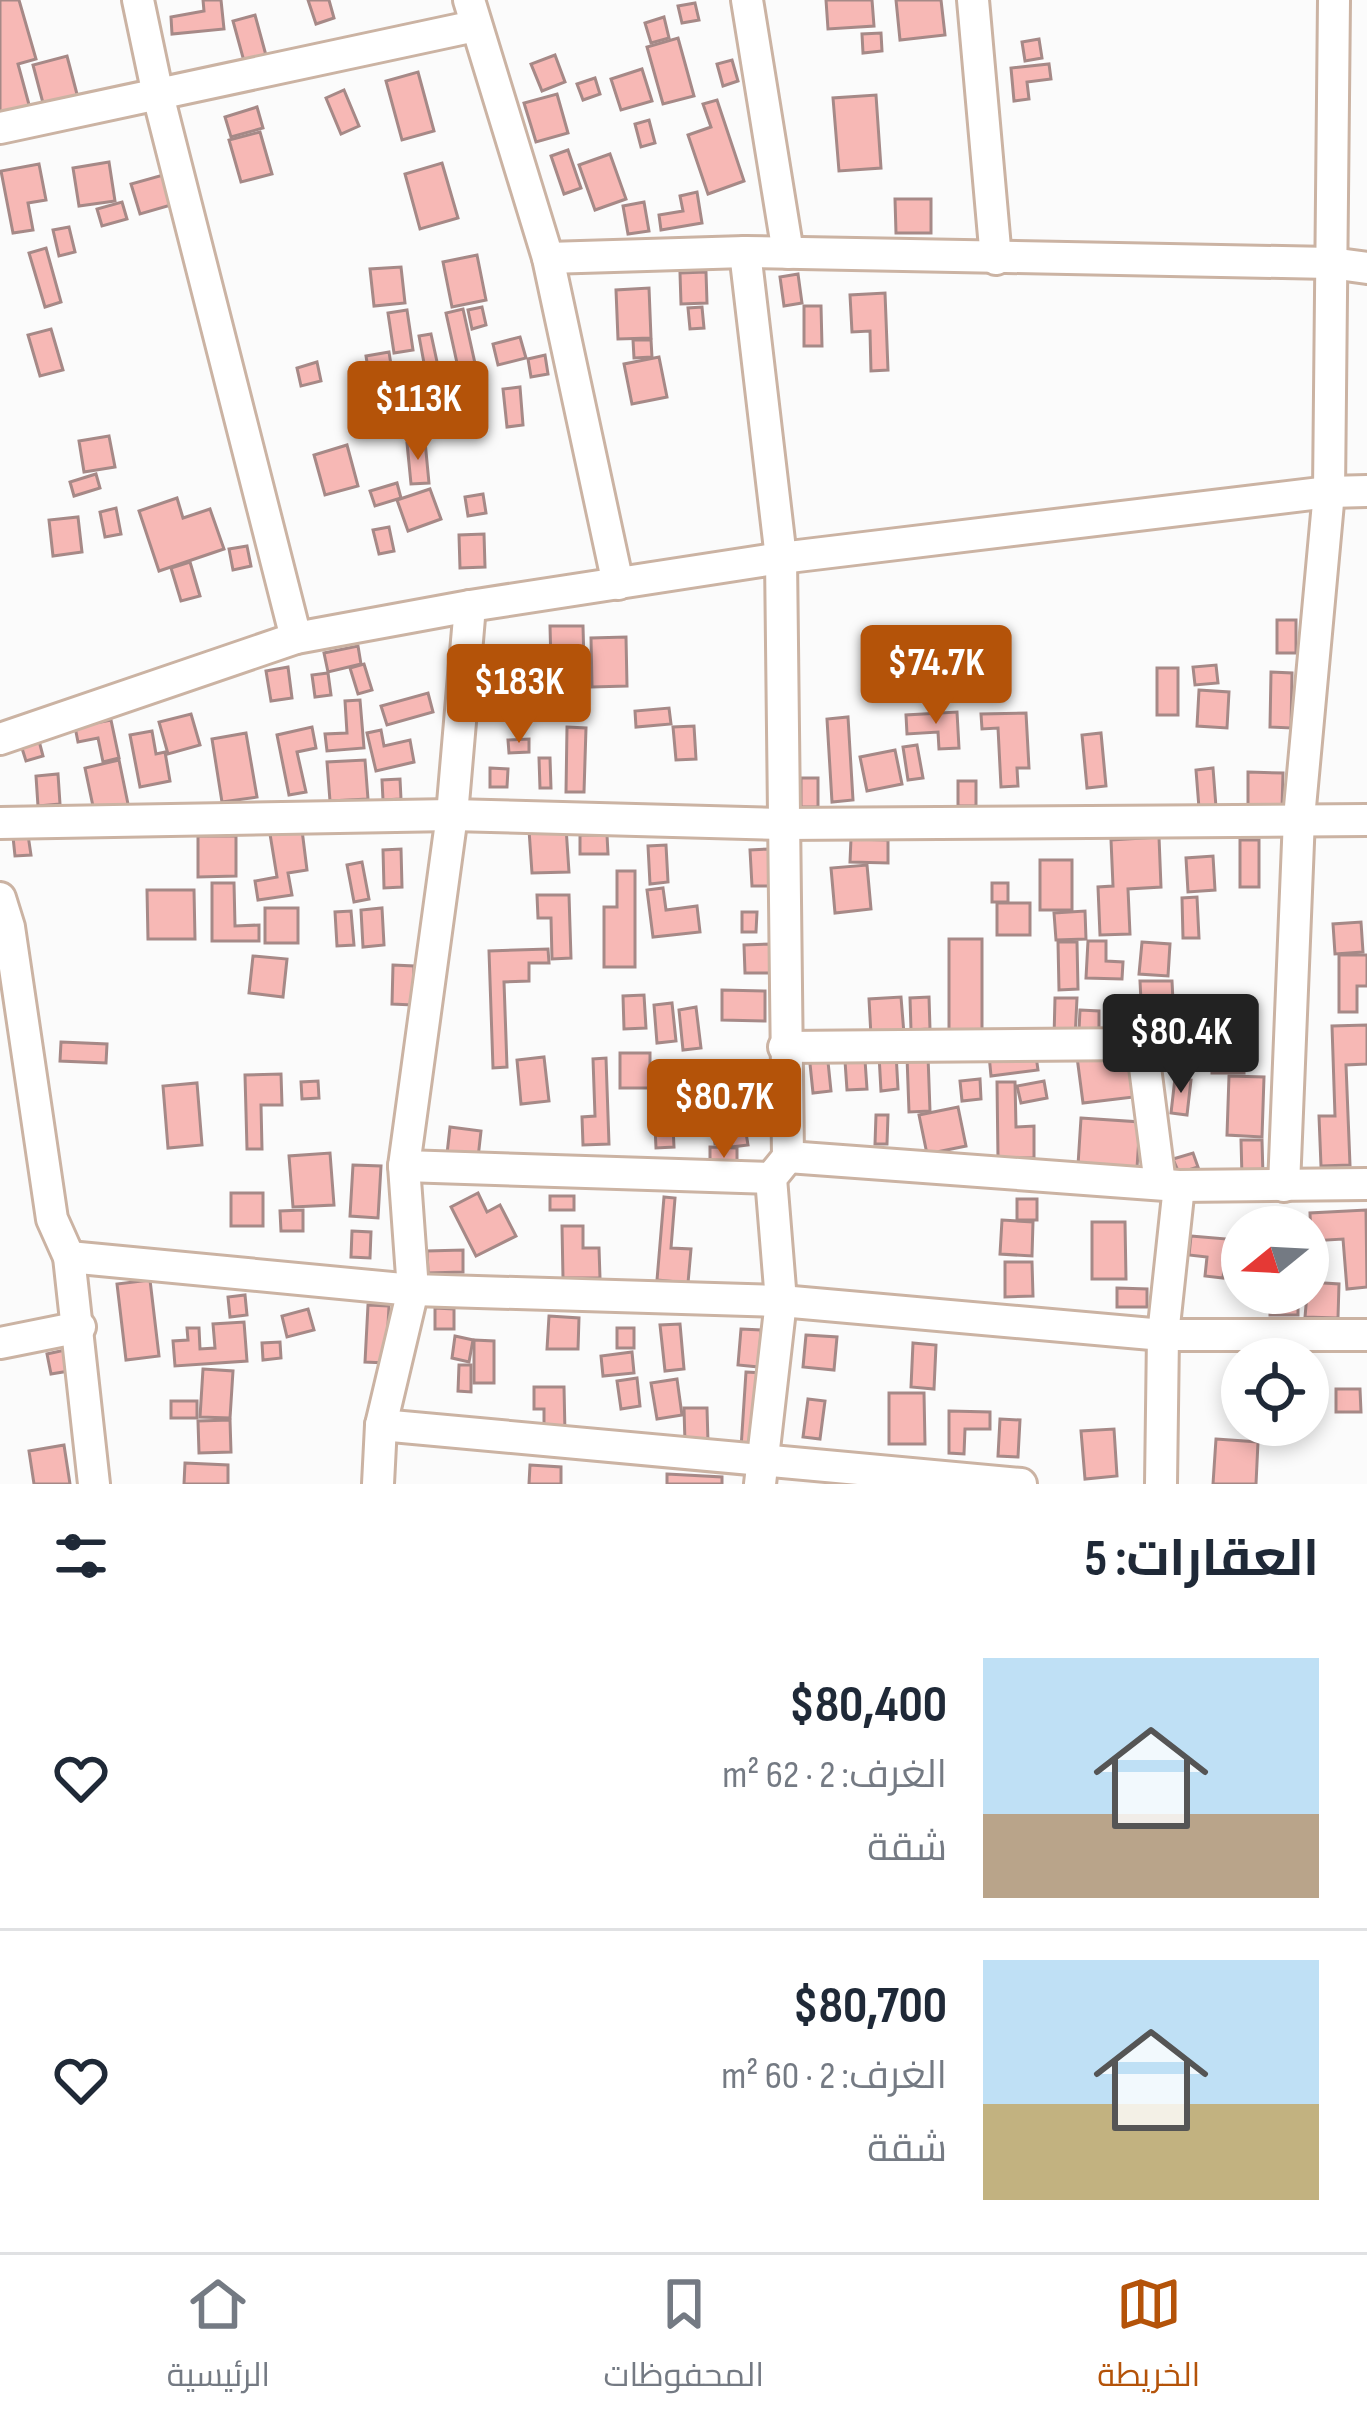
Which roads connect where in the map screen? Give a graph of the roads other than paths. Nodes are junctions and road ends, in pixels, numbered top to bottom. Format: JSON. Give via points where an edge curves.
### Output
{"nodes":[{"id":1,"x":138,"y":0,"type":"edge"},
{"id":2,"x":747,"y":0,"type":"edge"},
{"id":3,"x":974,"y":0,"type":"edge"},
{"id":4,"x":1334,"y":0,"type":"edge"},
{"id":5,"x":472,"y":13,"type":"edge"},
{"id":6,"x":158,"y":95,"type":"junction"},
{"id":7,"x":0,"y":128,"type":"edge"},
{"id":8,"x":745,"y":252,"type":"junction"},
{"id":9,"x":788,"y":253,"type":"junction"},
{"id":10,"x":548,"y":258,"type":"junction"},
{"id":11,"x":996,"y":259,"type":"junction"},
{"id":12,"x":1331,"y":263,"type":"junction"},
{"id":13,"x":1367,"y":268,"type":"edge"},
{"id":14,"x":1367,"y":491,"type":"edge"},
{"id":15,"x":1329,"y":492,"type":"junction"},
{"id":16,"x":781,"y":558,"type":"junction"},
{"id":17,"x":618,"y":584,"type":"junction"},
{"id":18,"x":470,"y":606,"type":"junction"},
{"id":19,"x":296,"y":638,"type":"junction"},
{"id":20,"x":0,"y":739,"type":"edge"},
{"id":21,"x":452,"y":814,"type":"junction"},
{"id":22,"x":1299,"y":818,"type":"junction"},
{"id":23,"x":1367,"y":820,"type":"edge"},
{"id":24,"x":0,"y":823,"type":"edge"},
{"id":25,"x":782,"y":824,"type":"junction"},
{"id":26,"x":3,"y":918,"type":"edge"},
{"id":27,"x":784,"y":1047,"type":"junction"},
{"id":28,"x":404,"y":1166,"type":"junction"},
{"id":29,"x":779,"y":1168,"type":"junction"},
{"id":30,"x":1367,"y":1184,"type":"edge"},
{"id":31,"x":1170,"y":1185,"type":"junction"},
{"id":32,"x":1284,"y":1186,"type":"junction"},
{"id":33,"x":70,"y":1257,"type":"junction"},
{"id":34,"x":413,"y":1290,"type":"junction"},
{"id":35,"x":781,"y":1301,"type":"junction"},
{"id":36,"x":80,"y":1327,"type":"junction"},
{"id":37,"x":1163,"y":1335,"type":"junction"},
{"id":38,"x":1367,"y":1336,"type":"edge"},
{"id":39,"x":0,"y":1343,"type":"edge"},
{"id":40,"x":381,"y":1425,"type":"junction"},
{"id":41,"x":761,"y":1473,"type":"edge"},
{"id":42,"x":94,"y":1484,"type":"edge"},
{"id":43,"x":379,"y":1484,"type":"edge"},
{"id":44,"x":1021,"y":1484,"type":"edge"},
{"id":45,"x":1161,"y":1484,"type":"edge"}],
"edges":[{"from":1,"to":6,"type":"street"},
{"from":2,"to":9,"type":"street"},
{"from":3,"to":11,"type":"street"},
{"from":4,"to":12,"type":"street"},
{"from":5,"to":6,"type":"street"},
{"from":5,"to":10,"type":"street"},
{"from":6,"to":7,"type":"street"},
{"from":6,"to":19,"type":"street"},
{"from":8,"to":9,"type":"street"},
{"from":8,"to":10,"type":"street"},
{"from":8,"to":16,"type":"street"},
{"from":9,"to":11,"type":"street"},
{"from":10,"to":17,"type":"street"},
{"from":11,"to":12,"type":"street"},
{"from":12,"to":13,"type":"street"},
{"from":12,"to":15,"type":"street"},
{"from":14,"to":15,"type":"street"},
{"from":15,"to":16,"type":"street"},
{"from":15,"to":22,"type":"street"},
{"from":16,"to":17,"type":"street"},
{"from":16,"to":25,"type":"street"},
{"from":17,"to":18,"type":"street"},
{"from":18,"to":19,"type":"street"},
{"from":18,"to":21,"type":"street"},
{"from":19,"to":20,"type":"street"},
{"from":21,"to":24,"type":"street"},
{"from":21,"to":25,"type":"street"},
{"from":21,"to":28,"type":"street"},
{"from":22,"to":23,"type":"street"},
{"from":22,"to":25,"type":"street"},
{"from":22,"to":32,"type":"street"},
{"from":25,"to":27,"type":"street"},
{"from":26,"to":33,"type":"street","via":[[52,1219]]},
{"from":27,"to":29,"type":"street"},
{"from":27,"to":31,"type":"street","via":[[1142,1044]]},
{"from":28,"to":29,"type":"street"},
{"from":28,"to":34,"type":"street"},
{"from":29,"to":31,"type":"street"},
{"from":29,"to":35,"type":"street"},
{"from":30,"to":32,"type":"street"},
{"from":31,"to":32,"type":"street"},
{"from":31,"to":37,"type":"street"},
{"from":33,"to":34,"type":"street"},
{"from":33,"to":36,"type":"street"},
{"from":34,"to":35,"type":"street"},
{"from":34,"to":40,"type":"street"},
{"from":35,"to":37,"type":"street"},
{"from":35,"to":41,"type":"street"},
{"from":36,"to":39,"type":"street"},
{"from":36,"to":42,"type":"street"},
{"from":37,"to":38,"type":"street"},
{"from":37,"to":45,"type":"street"},
{"from":40,"to":41,"type":"street"},
{"from":40,"to":43,"type":"street"},
{"from":41,"to":44,"type":"street"}]}
